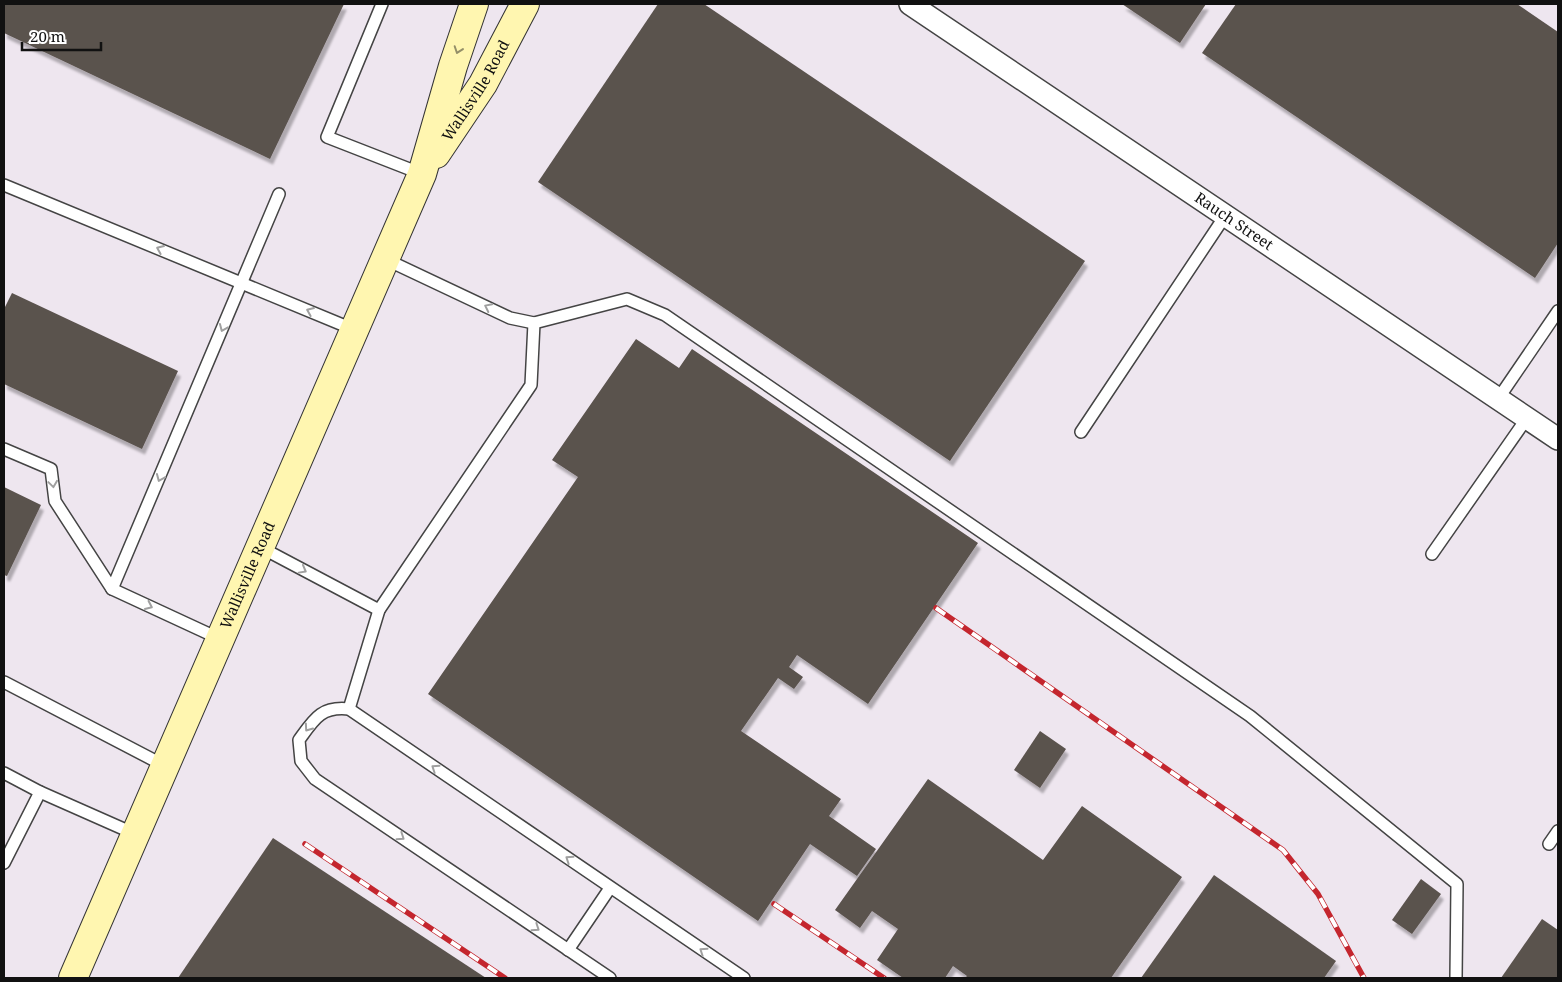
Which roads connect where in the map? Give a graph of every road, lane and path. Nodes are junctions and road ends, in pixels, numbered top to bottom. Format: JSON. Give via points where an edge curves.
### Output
{"nodes":[{"id":1,"x":382,"y":4,"type":"edge"},
{"id":2,"x":474,"y":4,"type":"edge"},
{"id":3,"x":525,"y":4,"type":"edge"},
{"id":4,"x":910,"y":4,"type":"edge"},
{"id":5,"x":422,"y":174,"type":"junction"},
{"id":6,"x":4,"y":185,"type":"edge"},
{"id":7,"x":279,"y":194,"type":"dead end"},
{"id":8,"x":1225,"y":216,"type":"junction"},
{"id":9,"x":385,"y":259,"type":"junction"},
{"id":10,"x":243,"y":283,"type":"junction"},
{"id":11,"x":1558,"y":311,"type":"edge"},
{"id":12,"x":534,"y":323,"type":"junction"},
{"id":13,"x":355,"y":330,"type":"junction"},
{"id":14,"x":1498,"y":399,"type":"junction"},
{"id":15,"x":1526,"y":418,"type":"junction"},
{"id":16,"x":1081,"y":432,"type":"dead end"},
{"id":17,"x":1558,"y":439,"type":"edge"},
{"id":18,"x":4,"y":449,"type":"edge"},
{"id":19,"x":260,"y":547,"type":"junction"},
{"id":20,"x":1432,"y":554,"type":"dead end"},
{"id":21,"x":112,"y":589,"type":"junction"},
{"id":22,"x":379,"y":610,"type":"junction"},
{"id":23,"x":220,"y":639,"type":"junction"},
{"id":24,"x":4,"y":682,"type":"edge"},
{"id":25,"x":349,"y":709,"type":"junction"},
{"id":26,"x":165,"y":766,"type":"junction"},
{"id":27,"x":4,"y":774,"type":"edge"},
{"id":28,"x":40,"y":792,"type":"junction"},
{"id":29,"x":1558,"y":831,"type":"edge"},
{"id":30,"x":135,"y":834,"type":"junction"},
{"id":31,"x":1549,"y":844,"type":"dead end"},
{"id":32,"x":4,"y":863,"type":"edge"},
{"id":33,"x":610,"y":888,"type":"junction"},
{"id":34,"x":568,"y":950,"type":"junction"},
{"id":35,"x":73,"y":978,"type":"edge"},
{"id":36,"x":610,"y":978,"type":"edge"},
{"id":37,"x":744,"y":978,"type":"edge"},
{"id":38,"x":1456,"y":978,"type":"edge"}],
"edges":[{"from":1,"to":5,"type":"lane","via":[[327,137]]},
{"from":2,"to":5,"type":"main road","name":"Wallisville Road","one_way":true},
{"from":3,"to":5,"type":"main road","name":"Wallisville Road","via":[[483,84]]},
{"from":4,"to":8,"type":"street","name":"Rauch Street"},
{"from":5,"to":9,"type":"main road","name":"Wallisville Road"},
{"from":10,"to":6,"type":"lane","one_way":true},
{"from":7,"to":10,"type":"lane"},
{"from":8,"to":14,"type":"street","name":"Rauch Street"},
{"from":8,"to":16,"type":"lane"},
{"from":12,"to":9,"type":"lane","one_way":true,"via":[[510,318]]},
{"from":9,"to":13,"type":"main road","name":"Wallisville Road"},
{"from":13,"to":10,"type":"lane","one_way":true},
{"from":10,"to":21,"type":"lane","one_way":true},
{"from":11,"to":14,"type":"lane"},
{"from":12,"to":22,"type":"lane","via":[[531,385]]},
{"from":12,"to":38,"type":"lane","via":[[627,299],[665,315],[1250,716],[1457,884]]},
{"from":13,"to":19,"type":"main road","name":"Wallisville Road"},
{"from":14,"to":15,"type":"street","name":"Rauch Street"},
{"from":15,"to":17,"type":"street","name":"Rauch Street"},
{"from":15,"to":20,"type":"lane"},
{"from":18,"to":21,"type":"lane","one_way":true,"via":[[51,469],[56,502]]},
{"from":19,"to":22,"type":"lane","one_way":true},
{"from":19,"to":23,"type":"main road","name":"Wallisville Road"},
{"from":21,"to":23,"type":"lane","one_way":true},
{"from":22,"to":25,"type":"lane"},
{"from":23,"to":26,"type":"main road","name":"Wallisville Road"},
{"from":24,"to":26,"type":"lane"},
{"from":33,"to":25,"type":"lane","one_way":true},
{"from":25,"to":34,"type":"lane","one_way":true,"via":[[333,707],[314,720],[299,740],[301,761],[315,779]]},
{"from":26,"to":30,"type":"main road","name":"Wallisville Road"},
{"from":27,"to":28,"type":"lane"},
{"from":28,"to":30,"type":"lane"},
{"from":28,"to":32,"type":"lane"},
{"from":29,"to":31,"type":"lane"},
{"from":30,"to":35,"type":"main road","name":"Wallisville Road"},
{"from":33,"to":34,"type":"lane"},
{"from":37,"to":33,"type":"lane","one_way":true},
{"from":34,"to":36,"type":"lane"}]}
